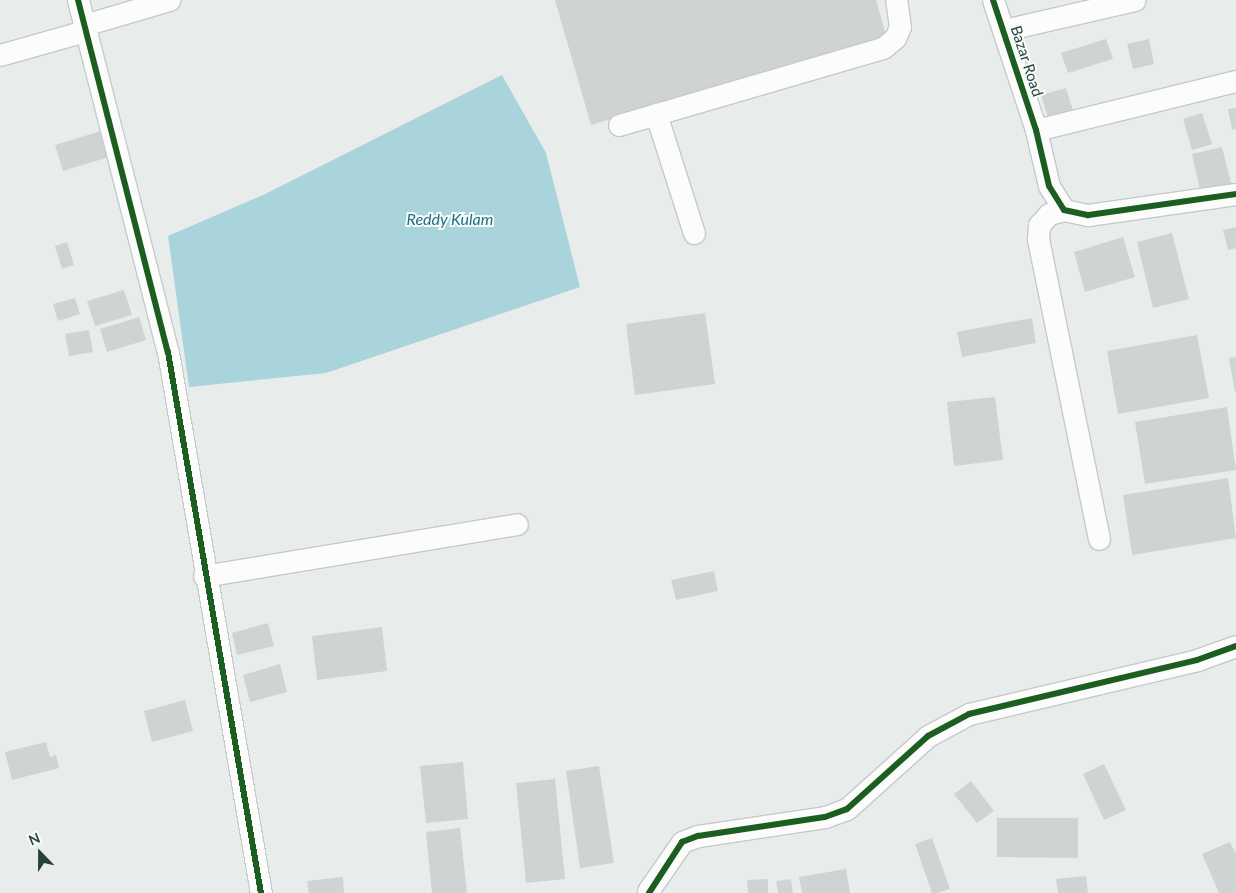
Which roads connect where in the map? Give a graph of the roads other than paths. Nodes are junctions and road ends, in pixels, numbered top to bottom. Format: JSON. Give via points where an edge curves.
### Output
{"nodes":[{"id":1,"x":78,"y":0,"type":"edge"},
{"id":2,"x":170,"y":0,"type":"edge"},
{"id":3,"x":896,"y":0,"type":"edge"},
{"id":4,"x":993,"y":0,"type":"edge"},
{"id":5,"x":1135,"y":0,"type":"edge"},
{"id":6,"x":84,"y":28,"type":"junction"},
{"id":7,"x":1004,"y":30,"type":"junction"},
{"id":8,"x":0,"y":55,"type":"edge"},
{"id":9,"x":1236,"y":81,"type":"edge"},
{"id":10,"x":656,"y":114,"type":"junction"},
{"id":11,"x":618,"y":125,"type":"dead end"},
{"id":12,"x":1036,"y":130,"type":"junction"},
{"id":13,"x":1236,"y":194,"type":"edge"},
{"id":14,"x":1064,"y":210,"type":"junction"},
{"id":15,"x":694,"y":233,"type":"dead end"},
{"id":16,"x":517,"y":524,"type":"dead end"},
{"id":17,"x":1100,"y":538,"type":"dead end"},
{"id":18,"x":204,"y":576,"type":"junction"},
{"id":19,"x":1236,"y":646,"type":"edge"},
{"id":20,"x":645,"y":892,"type":"edge"},
{"id":21,"x":260,"y":893,"type":"edge"}],
"edges":[{"from":1,"to":6,"type":"street"},
{"from":2,"to":6,"type":"street"},
{"from":3,"to":10,"type":"street","via":[[900,27],[895,38],[883,48]]},
{"from":4,"to":7,"type":"street","name":"Bazar Road"},
{"from":5,"to":7,"type":"street"},
{"from":6,"to":8,"type":"street"},
{"from":6,"to":18,"type":"street","via":[[168,352]]},
{"from":7,"to":12,"type":"street","name":"Bazar Road"},
{"from":9,"to":12,"type":"street"},
{"from":10,"to":11,"type":"street"},
{"from":10,"to":15,"type":"street"},
{"from":12,"to":14,"type":"street","name":"Bazar Road","via":[[1048,186]]},
{"from":13,"to":14,"type":"street","via":[[1088,216]]},
{"from":14,"to":17,"type":"street","via":[[1049,214],[1039,225],[1038,240]]},
{"from":16,"to":18,"type":"street"},
{"from":18,"to":21,"type":"street"},
{"from":19,"to":20,"type":"street","via":[[1197,660],[969,714],[928,736],[848,809],[825,817],[698,836],[682,842]]}]}
